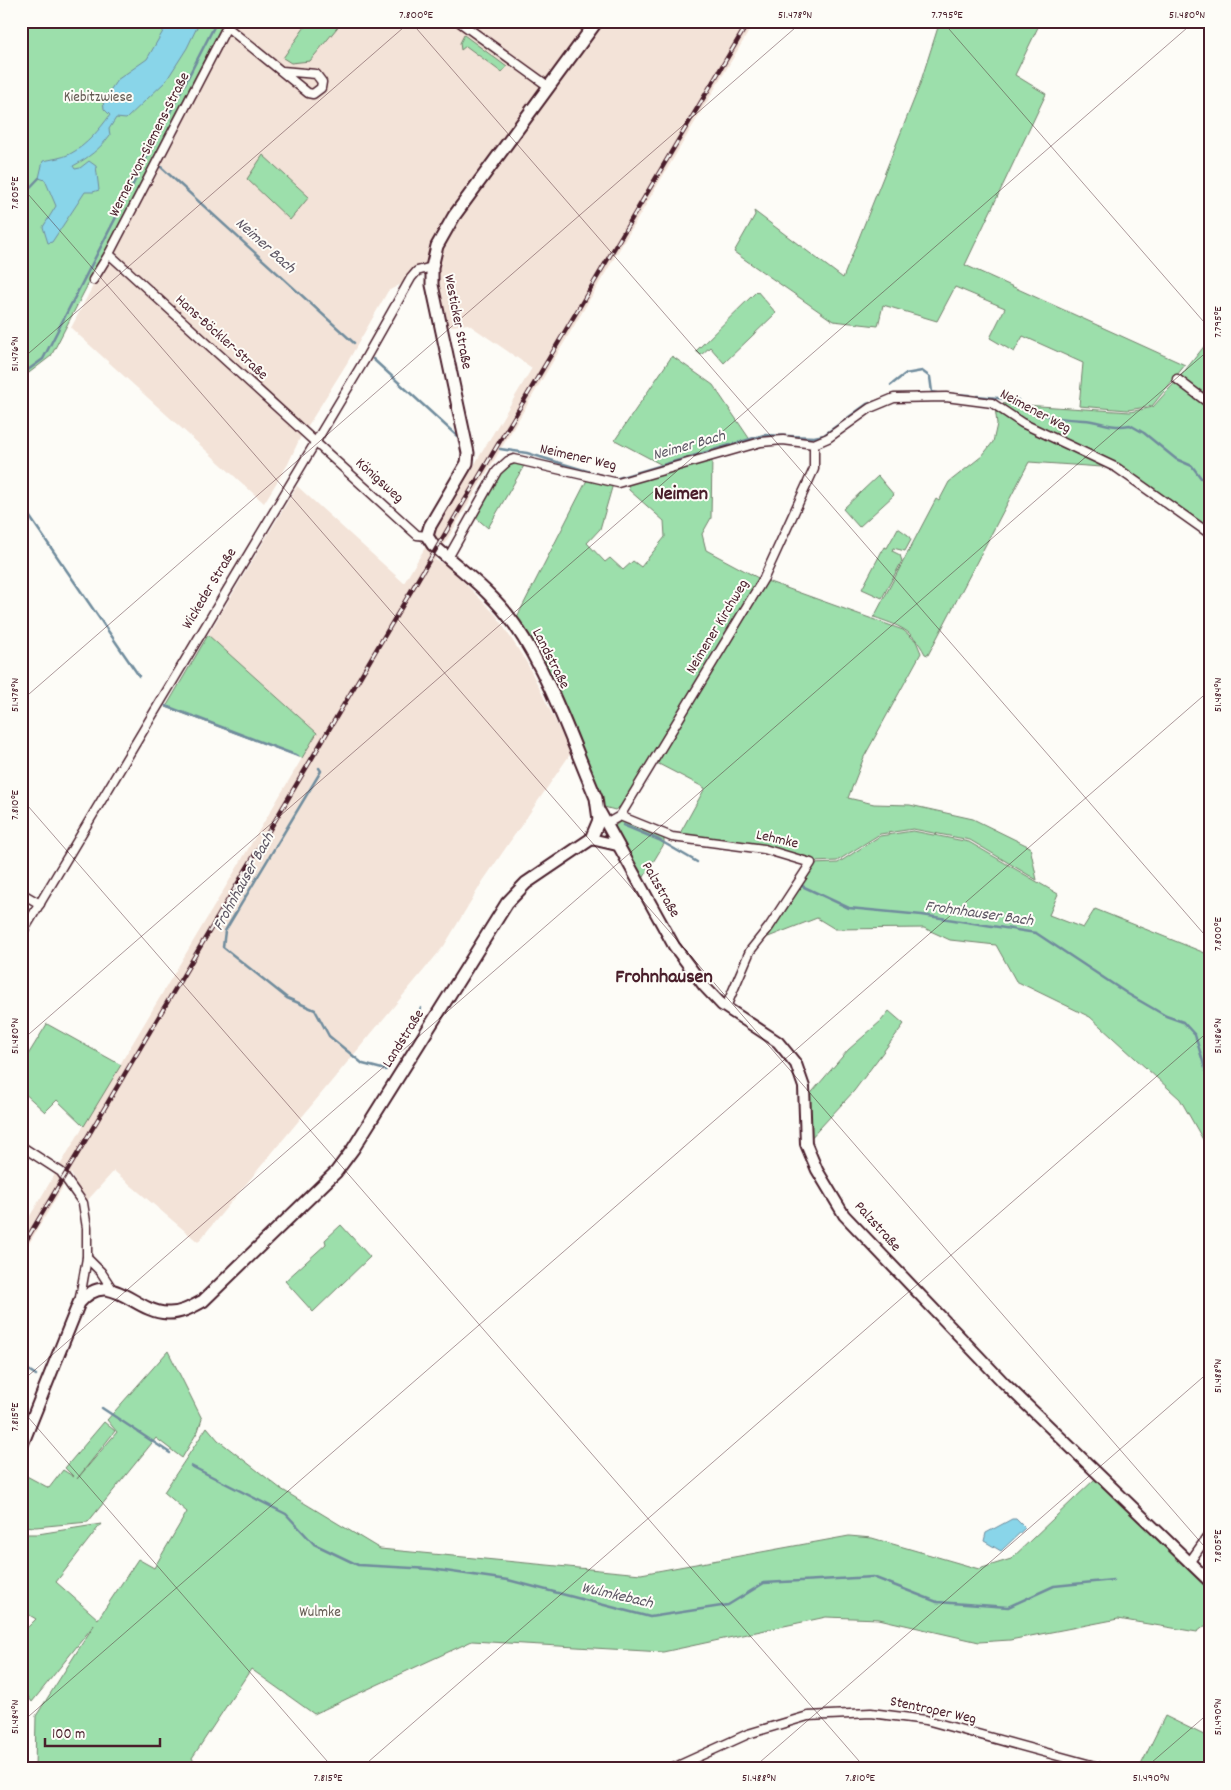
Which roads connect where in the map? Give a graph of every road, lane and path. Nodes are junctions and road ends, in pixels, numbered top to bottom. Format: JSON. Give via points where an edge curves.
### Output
{"nodes":[{"id":1,"x":458,"y":21,"type":"edge"},
{"id":2,"x":597,"y":21,"type":"edge"},
{"id":3,"x":228,"y":24,"type":"edge"},
{"id":4,"x":282,"y":71,"type":"junction"},
{"id":5,"x":548,"y":86,"type":"junction"},
{"id":6,"x":109,"y":254,"type":"junction"},
{"id":7,"x":432,"y":267,"type":"junction"},
{"id":8,"x":93,"y":280,"type":"dead end"},
{"id":9,"x":1177,"y":379,"type":"dead end"},
{"id":10,"x":1210,"y":404,"type":"edge"},
{"id":11,"x":314,"y":441,"type":"junction"},
{"id":12,"x":814,"y":444,"type":"junction"},
{"id":13,"x":1210,"y":534,"type":"edge"},
{"id":14,"x":430,"y":541,"type":"junction"},
{"id":15,"x":448,"y":558,"type":"junction"},
{"id":16,"x":600,"y":812,"type":"junction"},
{"id":17,"x":620,"y":816,"type":"junction"},
{"id":18,"x":606,"y":824,"type":"junction"},
{"id":19,"x":591,"y":839,"type":"junction"},
{"id":20,"x":617,"y":845,"type":"junction"},
{"id":21,"x":21,"y":893,"type":"edge"},
{"id":22,"x":40,"y":904,"type":"junction"},
{"id":23,"x":21,"y":935,"type":"edge"},
{"id":24,"x":726,"y":1007,"type":"junction"},
{"id":25,"x":21,"y":1146,"type":"edge"},
{"id":26,"x":87,"y":1258,"type":"junction"},
{"id":27,"x":112,"y":1289,"type":"junction"},
{"id":28,"x":79,"y":1303,"type":"junction"},
{"id":29,"x":21,"y":1447,"type":"edge"},
{"id":30,"x":1210,"y":1533,"type":"edge"},
{"id":31,"x":1189,"y":1563,"type":"junction"},
{"id":32,"x":1210,"y":1582,"type":"edge"},
{"id":33,"x":671,"y":1769,"type":"edge"},
{"id":34,"x":1106,"y":1769,"type":"edge"}],
"edges":[{"from":1,"to":5,"type":"street"},
{"from":2,"to":5,"type":"main road","name":"Westicker Straße"},
{"from":3,"to":4,"type":"street"},
{"from":3,"to":6,"type":"street","name":"Werner-von-Siemens-Straße"},
{"from":4,"to":4,"type":"street","via":[[308,92],[313,94],[321,88],[322,82],[316,74]]},
{"from":5,"to":7,"type":"main road","name":"Westicker Straße","via":[[448,225],[437,246]]},
{"from":6,"to":8,"type":"street","name":"Werner-von-Siemens-Straße"},
{"from":6,"to":11,"type":"street","name":"Hans-Böckler-Straße"},
{"from":7,"to":11,"type":"street","name":"Wickeder Straße","via":[[417,271],[411,278]]},
{"from":7,"to":14,"type":"main road","name":"Westicker Straße","via":[[433,296],[468,453],[466,463],[430,526]]},
{"from":9,"to":10,"type":"street"},
{"from":11,"to":14,"type":"street","name":"Königsweg","via":[[417,535]]},
{"from":11,"to":22,"type":"street","name":"Wickeder Straße","via":[[154,702]]},
{"from":12,"to":13,"type":"street","name":"Neimener Weg","via":[[828,438],[870,408],[894,398],[946,397],[992,403],[1022,423],[1117,468]]},
{"from":12,"to":15,"type":"street","name":"Neimener Weg","via":[[783,440],[761,442],[618,483],[514,459],[497,471]]},
{"from":12,"to":17,"type":"street","name":"Neimener Kirchweg","via":[[814,469],[764,578]]},
{"from":14,"to":15,"type":"main road","name":"Landstraße"},
{"from":15,"to":16,"type":"main road","name":"Landstraße","via":[[494,599],[531,651]]},
{"from":16,"to":18,"type":"street","name":"Palzstraße"},
{"from":16,"to":19,"type":"main road"},
{"from":17,"to":18,"type":"street"},
{"from":17,"to":24,"type":"street","name":"Lehmke","via":[[672,837],[764,849],[811,863],[750,951]]},
{"from":18,"to":20,"type":"street","name":"Palzstraße"},
{"from":19,"to":20,"type":"street"},
{"from":19,"to":27,"type":"main road","name":"Landstraße","via":[[534,876],[516,892],[490,927],[354,1149],[324,1184],[203,1301],[191,1308],[167,1313],[143,1307]]},
{"from":20,"to":24,"type":"street","name":"Palzstraße","via":[[674,946],[704,986]]},
{"from":21,"to":22,"type":"street"},
{"from":22,"to":23,"type":"street","name":"Wickeder Straße"},
{"from":24,"to":31,"type":"street","name":"Palzstraße","via":[[778,1042],[796,1064],[804,1087],[806,1144],[817,1170],[844,1215],[1004,1383]]},
{"from":25,"to":26,"type":"street","via":[[61,1172],[83,1203]]},
{"from":26,"to":27,"type":"street"},
{"from":26,"to":28,"type":"street"},
{"from":27,"to":28,"type":"main road","via":[[93,1292]]},
{"from":28,"to":29,"type":"main road"},
{"from":30,"to":31,"type":"street"},
{"from":31,"to":32,"type":"street","name":"Palzstraße"},
{"from":33,"to":34,"type":"street","name":"Stentroper Weg","via":[[748,1734],[808,1716],[871,1713],[926,1720]]}]}
